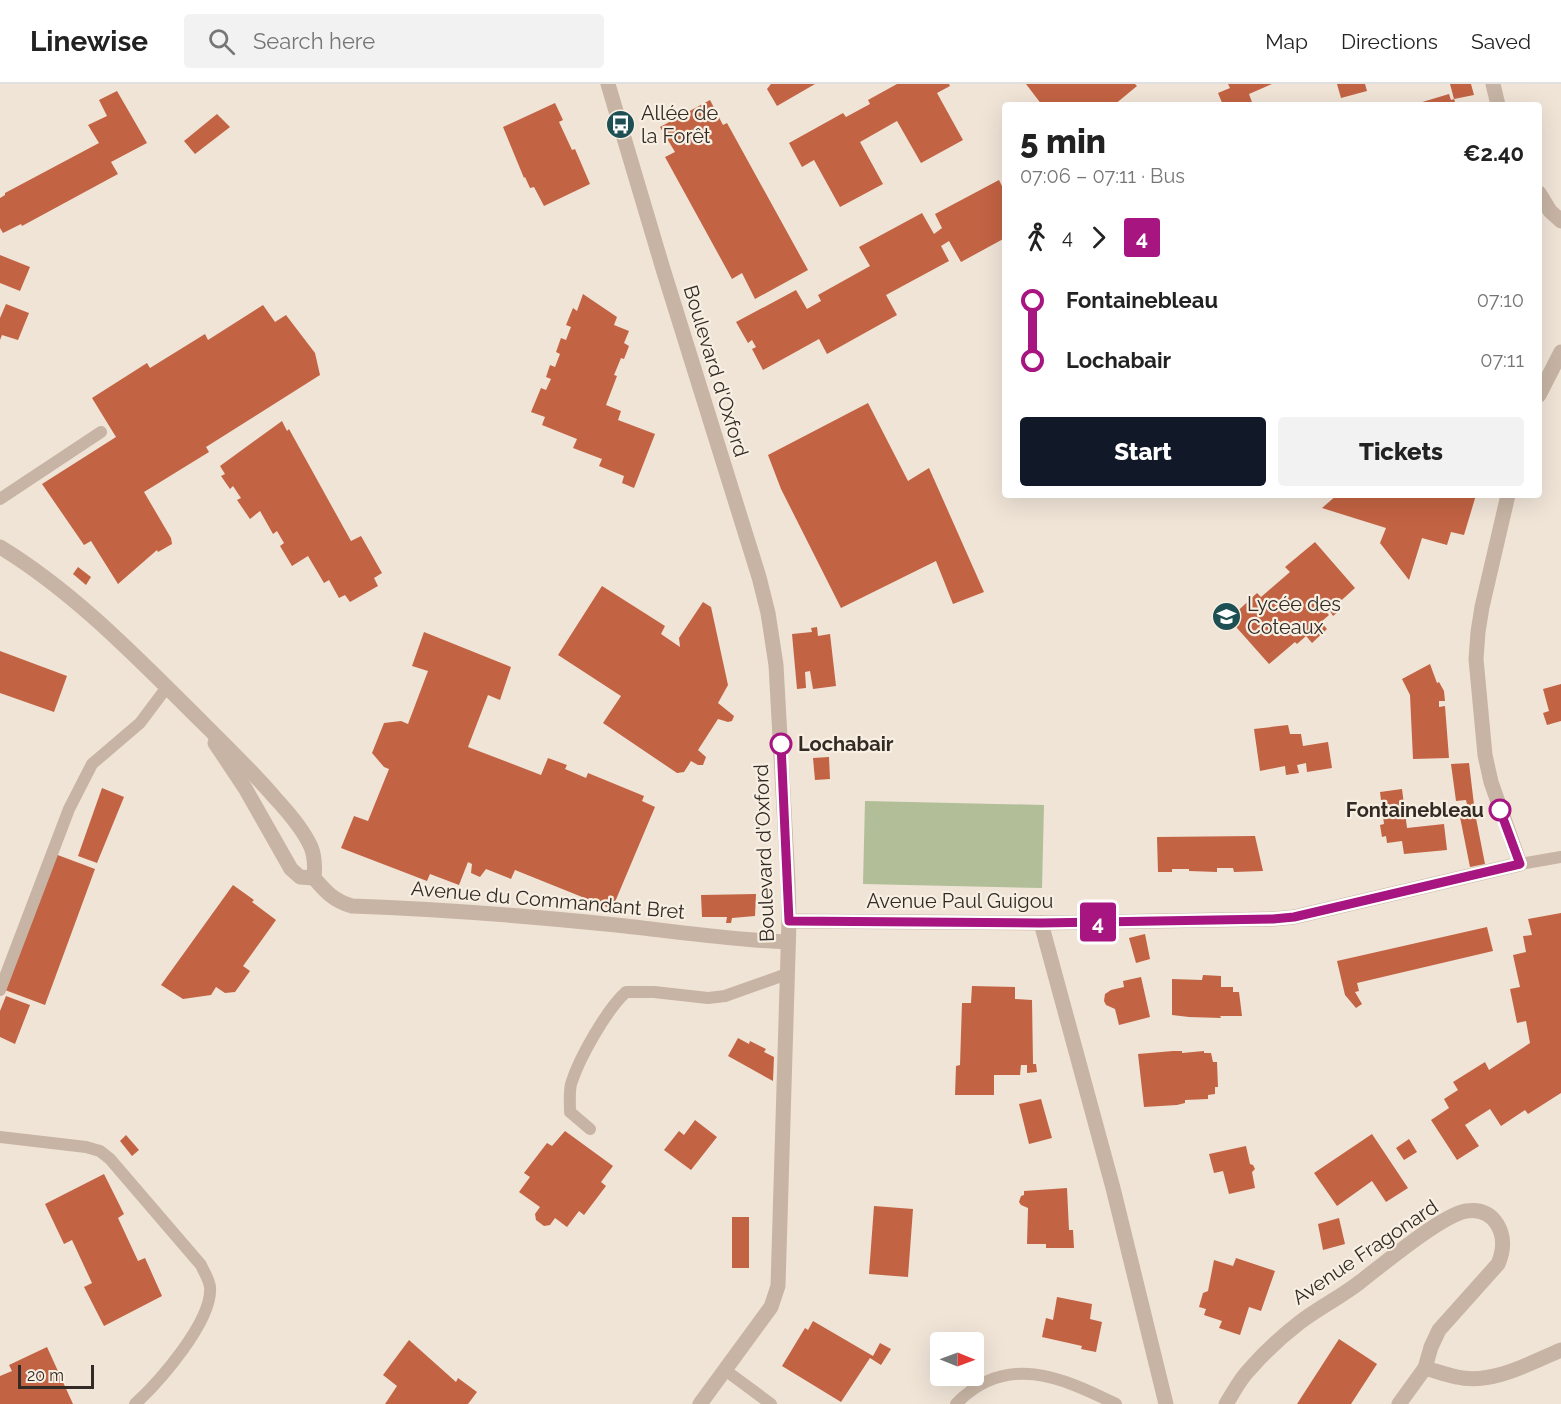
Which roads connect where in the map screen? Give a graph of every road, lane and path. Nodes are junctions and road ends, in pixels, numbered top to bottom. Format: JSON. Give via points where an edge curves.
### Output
{"nodes":[{"id":1,"x":608,"y":84,"type":"edge"},
{"id":2,"x":1492,"y":84,"type":"edge"},
{"id":3,"x":1497,"y":102,"type":"edge"},
{"id":4,"x":1542,"y":198,"type":"edge"},
{"id":5,"x":1561,"y":221,"type":"edge"},
{"id":6,"x":1561,"y":352,"type":"edge"},
{"id":7,"x":1542,"y":389,"type":"edge"},
{"id":8,"x":101,"y":432,"type":"dead end"},
{"id":9,"x":1507,"y":498,"type":"edge"},
{"id":10,"x":0,"y":499,"type":"edge"},
{"id":11,"x":0,"y":547,"type":"edge"},
{"id":12,"x":167,"y":687,"type":"junction"},
{"id":13,"x":200,"y":720,"type":"junction"},
{"id":14,"x":1561,"y":857,"type":"edge"},
{"id":15,"x":1520,"y":864,"type":"junction"},
{"id":16,"x":314,"y":878,"type":"junction"},
{"id":17,"x":789,"y":921,"type":"junction"},
{"id":18,"x":1041,"y":923,"type":"junction"},
{"id":19,"x":788,"y":942,"type":"junction"},
{"id":20,"x":787,"y":974,"type":"junction"},
{"id":21,"x":0,"y":990,"type":"edge"},
{"id":22,"x":590,"y":1129,"type":"dead end"},
{"id":23,"x":0,"y":1137,"type":"edge"},
{"id":24,"x":1561,"y":1350,"type":"edge"},
{"id":25,"x":1425,"y":1368,"type":"junction"},
{"id":26,"x":724,"y":1370,"type":"junction"},
{"id":27,"x":135,"y":1404,"type":"edge"},
{"id":28,"x":700,"y":1404,"type":"edge"},
{"id":29,"x":771,"y":1404,"type":"edge"},
{"id":30,"x":956,"y":1404,"type":"edge"},
{"id":31,"x":1116,"y":1404,"type":"edge"},
{"id":32,"x":1166,"y":1404,"type":"edge"},
{"id":33,"x":1226,"y":1404,"type":"edge"},
{"id":34,"x":1399,"y":1404,"type":"edge"}],
"edges":[{"from":1,"to":17,"type":"street","name":"Boulevard d'Oxford","via":[[768,613],[782,744]]},
{"from":2,"to":3,"type":"street"},
{"from":4,"to":5,"type":"street"},
{"from":6,"to":7,"type":"street"},
{"from":8,"to":10,"type":"lane"},
{"from":9,"to":15,"type":"street","via":[[1481,616],[1476,659],[1485,755]]},
{"from":11,"to":12,"type":"street","name":"Avenue du Commandant Bret","via":[[80,605]]},
{"from":12,"to":13,"type":"street","name":"Avenue du Commandant Bret"},
{"from":12,"to":21,"type":"lane","via":[[140,723],[92,764],[69,809]]},
{"from":13,"to":16,"type":"street","name":"Avenue du Commandant Bret","via":[[291,869],[300,877]]},
{"from":13,"to":16,"type":"street","name":"Avenue du Commandant Bret","via":[[247,765],[303,832],[315,864]]},
{"from":14,"to":15,"type":"lane"},
{"from":15,"to":18,"type":"street","name":"Avenue Paul Guigou","via":[[1294,917]]},
{"from":16,"to":19,"type":"street","name":"Avenue du Commandant Bret","via":[[331,898],[352,906],[446,909]]},
{"from":17,"to":18,"type":"street","name":"Avenue Paul Guigou"},
{"from":17,"to":19,"type":"street","name":"Boulevard d'Oxford"},
{"from":18,"to":32,"type":"street","via":[[1113,1188]]},
{"from":19,"to":20,"type":"street","name":"Boulevard d'Oxford"},
{"from":20,"to":22,"type":"lane","via":[[725,996],[708,998],[626,992],[614,1003],[570,1087],[570,1112]]},
{"from":20,"to":26,"type":"street","name":"Boulevard d'Oxford","via":[[778,1286],[771,1307]]},
{"from":23,"to":27,"type":"lane","via":[[100,1151],[207,1276],[209,1300],[204,1315],[186,1345]]},
{"from":24,"to":25,"type":"street","via":[[1504,1373],[1480,1378],[1459,1378]]},
{"from":25,"to":33,"type":"street","name":"Avenue Fragonard","via":[[1439,1330],[1498,1264],[1503,1253],[1503,1238],[1497,1225],[1490,1215],[1478,1210],[1464,1211],[1445,1221],[1299,1323],[1248,1371]]},
{"from":25,"to":34,"type":"street"},
{"from":26,"to":28,"type":"street","name":"Boulevard d'Oxford"},
{"from":26,"to":29,"type":"lane"},
{"from":30,"to":31,"type":"lane","via":[[988,1379],[1024,1374],[1064,1380]]}]}
